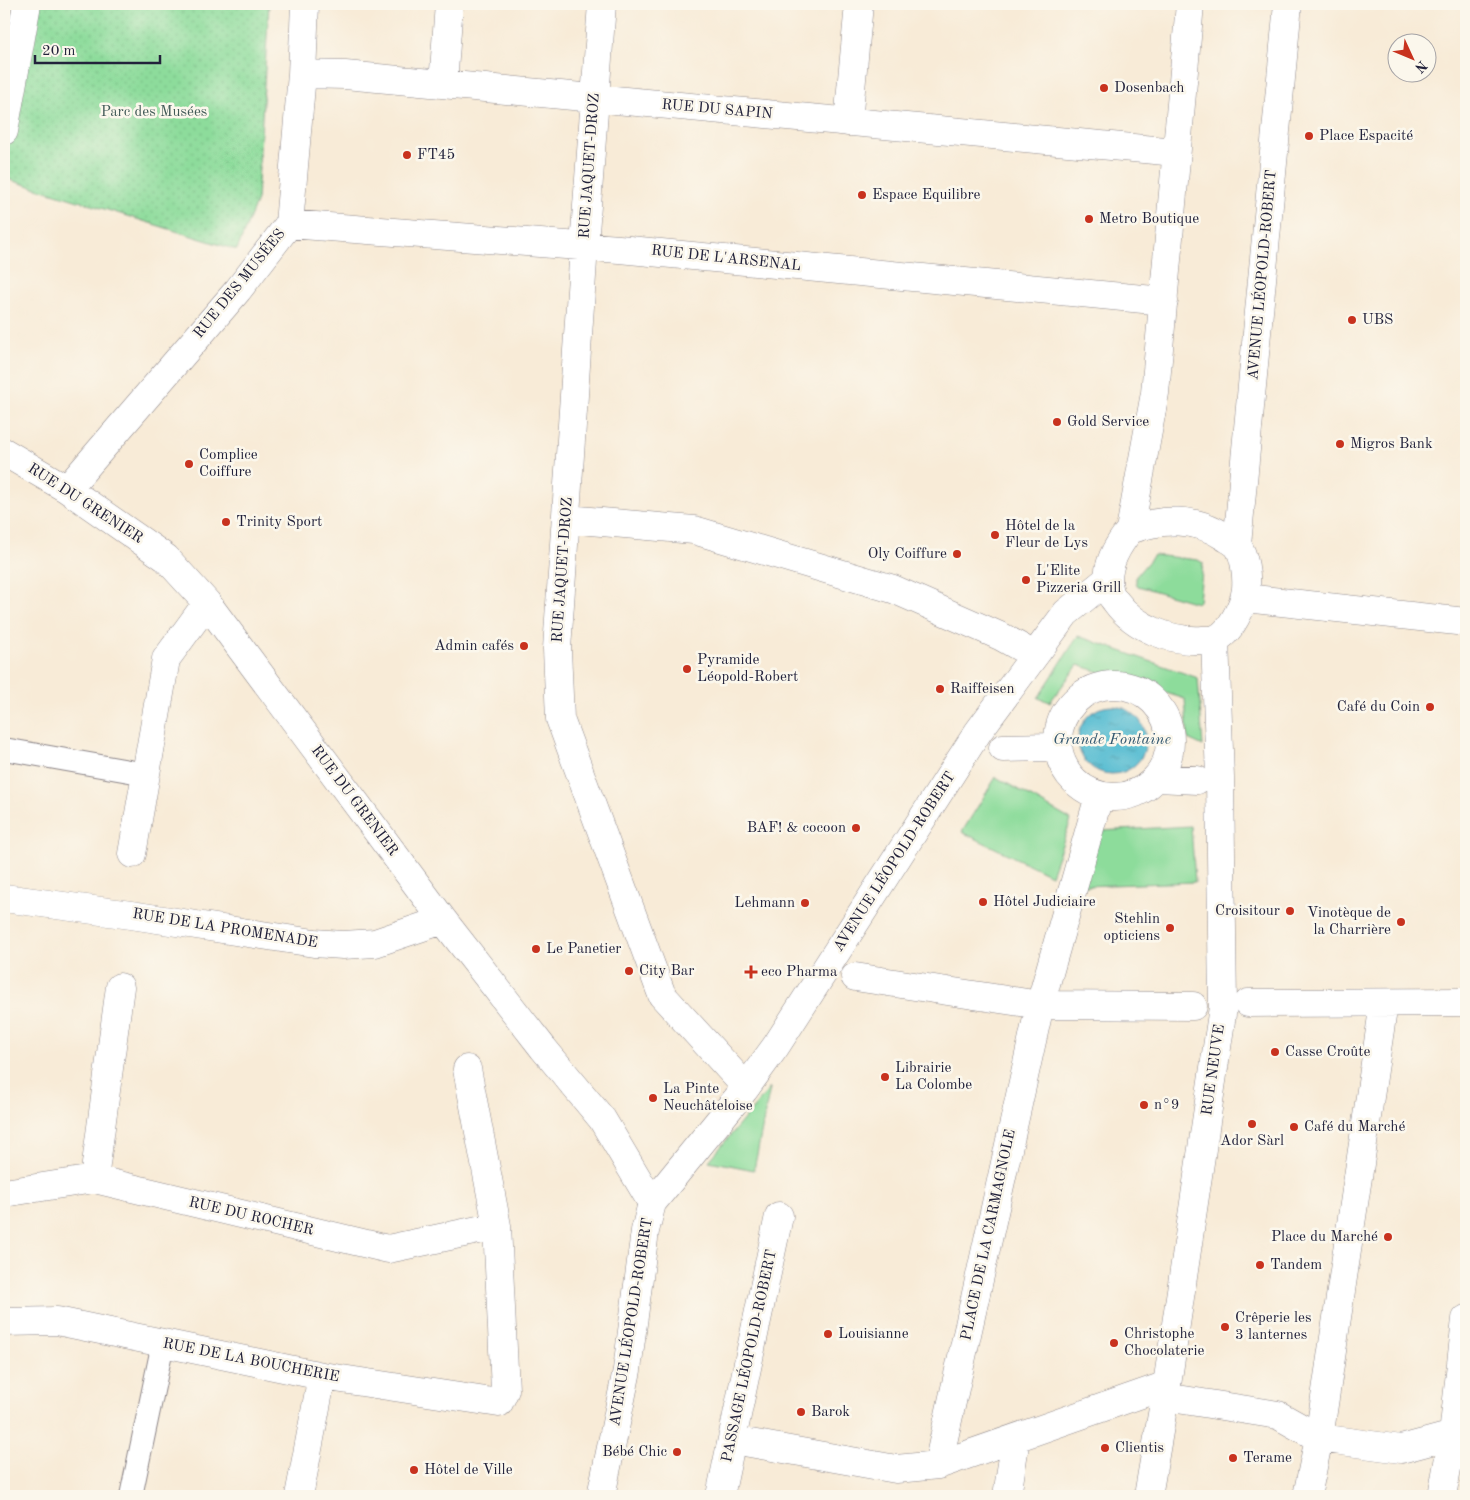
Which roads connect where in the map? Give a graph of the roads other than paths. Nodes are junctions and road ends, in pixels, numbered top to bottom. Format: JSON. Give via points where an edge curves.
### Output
{"nodes":[{"id":1,"x":27,"y":4,"type":"edge"},
{"id":2,"x":305,"y":4,"type":"edge"},
{"id":3,"x":449,"y":4,"type":"edge"},
{"id":4,"x":602,"y":4,"type":"edge"},
{"id":5,"x":860,"y":4,"type":"edge"},
{"id":6,"x":1190,"y":4,"type":"edge"},
{"id":7,"x":1288,"y":4,"type":"edge"},
{"id":8,"x":302,"y":74,"type":"junction"},
{"id":9,"x":443,"y":84,"type":"junction"},
{"id":10,"x":595,"y":98,"type":"junction"},
{"id":11,"x":848,"y":122,"type":"junction"},
{"id":12,"x":4,"y":131,"type":"edge"},
{"id":13,"x":1176,"y":152,"type":"junction"},
{"id":14,"x":288,"y":224,"type":"junction"},
{"id":15,"x":584,"y":246,"type":"junction"},
{"id":16,"x":1164,"y":301,"type":"junction"},
{"id":17,"x":4,"y":452,"type":"edge"},
{"id":18,"x":67,"y":489,"type":"junction"},
{"id":19,"x":567,"y":519,"type":"junction"},
{"id":20,"x":1130,"y":530,"type":"junction"},
{"id":21,"x":1237,"y":545,"type":"junction"},
{"id":22,"x":1108,"y":578,"type":"junction"},
{"id":23,"x":1245,"y":598,"type":"junction"},
{"id":24,"x":207,"y":603,"type":"junction"},
{"id":25,"x":1466,"y":622,"type":"edge"},
{"id":26,"x":1215,"y":639,"type":"junction"},
{"id":27,"x":1034,"y":655,"type":"junction"},
{"id":28,"x":1057,"y":747,"type":"junction"},
{"id":29,"x":1003,"y":748,"type":"dead end"},
{"id":30,"x":4,"y":749,"type":"edge"},
{"id":31,"x":146,"y":774,"type":"junction"},
{"id":32,"x":1158,"y":778,"type":"junction"},
{"id":33,"x":1197,"y":780,"type":"dead end"},
{"id":34,"x":1099,"y":796,"type":"junction"},
{"id":35,"x":132,"y":854,"type":"dead end"},
{"id":36,"x":4,"y":898,"type":"edge"},
{"id":37,"x":443,"y":920,"type":"junction"},
{"id":38,"x":855,"y":977,"type":"dead end"},
{"id":39,"x":120,"y":987,"type":"dead end"},
{"id":40,"x":1384,"y":1002,"type":"junction"},
{"id":41,"x":1466,"y":1002,"type":"edge"},
{"id":42,"x":1248,"y":1003,"type":"dead end"},
{"id":43,"x":1040,"y":1005,"type":"junction"},
{"id":44,"x":1193,"y":1006,"type":"dead end"},
{"id":45,"x":466,"y":1069,"type":"dead end"},
{"id":46,"x":746,"y":1087,"type":"junction"},
{"id":47,"x":94,"y":1180,"type":"junction"},
{"id":48,"x":4,"y":1193,"type":"edge"},
{"id":49,"x":652,"y":1203,"type":"junction"},
{"id":50,"x":779,"y":1216,"type":"dead end"},
{"id":51,"x":497,"y":1226,"type":"junction"},
{"id":52,"x":1466,"y":1319,"type":"edge"},
{"id":53,"x":4,"y":1322,"type":"edge"},
{"id":54,"x":163,"y":1343,"type":"junction"},
{"id":55,"x":322,"y":1376,"type":"junction"},
{"id":56,"x":1166,"y":1391,"type":"junction"},
{"id":57,"x":1460,"y":1435,"type":"edge"},
{"id":58,"x":1016,"y":1438,"type":"junction"},
{"id":59,"x":1318,"y":1438,"type":"junction"},
{"id":60,"x":733,"y":1440,"type":"junction"},
{"id":61,"x":938,"y":1466,"type":"junction"},
{"id":62,"x":131,"y":1496,"type":"edge"},
{"id":63,"x":299,"y":1496,"type":"edge"},
{"id":64,"x":601,"y":1496,"type":"edge"},
{"id":65,"x":720,"y":1496,"type":"edge"},
{"id":66,"x":1007,"y":1496,"type":"edge"},
{"id":67,"x":1148,"y":1496,"type":"edge"},
{"id":68,"x":1307,"y":1496,"type":"edge"},
{"id":69,"x":1442,"y":1496,"type":"edge"}],
"edges":[{"from":1,"to":12,"type":"street"},
{"from":2,"to":8,"type":"street","name":"RUE DES MUSÉES"},
{"from":3,"to":9,"type":"street"},
{"from":4,"to":10,"type":"street","name":"RUE JAQUET-DROZ"},
{"from":5,"to":11,"type":"street"},
{"from":6,"to":13,"type":"street"},
{"from":7,"to":21,"type":"street","name":"AVENUE LÉOPOLD-ROBERT"},
{"from":8,"to":9,"type":"street","name":"RUE DU SAPIN"},
{"from":8,"to":14,"type":"street","name":"RUE DES MUSÉES"},
{"from":9,"to":10,"type":"street","name":"RUE DU SAPIN"},
{"from":10,"to":11,"type":"street","name":"RUE DU SAPIN"},
{"from":10,"to":15,"type":"street","name":"RUE JAQUET-DROZ"},
{"from":11,"to":13,"type":"street","name":"RUE DU SAPIN"},
{"from":13,"to":16,"type":"street"},
{"from":14,"to":15,"type":"street","name":"RUE DE L'ARSENAL"},
{"from":14,"to":18,"type":"street","name":"RUE DES MUSÉES","via":[[238,290]]},
{"from":15,"to":16,"type":"street","name":"RUE DE L'ARSENAL"},
{"from":15,"to":19,"type":"street","name":"RUE JAQUET-DROZ"},
{"from":16,"to":20,"type":"street","via":[[1155,393]]},
{"from":17,"to":18,"type":"street","name":"RUE DU GRENIER"},
{"from":18,"to":24,"type":"street","name":"RUE DU GRENIER","via":[[166,558]]},
{"from":19,"to":27,"type":"street","via":[[694,530],[892,590],[1002,637]]},
{"from":19,"to":46,"type":"street","name":"RUE JAQUET-DROZ","via":[[557,649],[560,719],[662,995]]},
{"from":20,"to":21,"type":"street","via":[[1146,524],[1180,521],[1220,533]]},
{"from":20,"to":22,"type":"street","via":[[1118,545]]},
{"from":21,"to":23,"type":"street","via":[[1247,580]]},
{"from":22,"to":26,"type":"street","via":[[1110,594],[1121,609],[1153,631],[1193,641]]},
{"from":22,"to":27,"type":"street","name":"AVENUE LÉOPOLD-ROBERT","via":[[1066,613]]},
{"from":23,"to":25,"type":"street"},
{"from":23,"to":26,"type":"street","via":[[1239,614]]},
{"from":24,"to":31,"type":"street","via":[[166,659]]},
{"from":24,"to":37,"type":"street","name":"RUE DU GRENIER"},
{"from":26,"to":56,"type":"street","name":"RUE NEUVE","via":[[1223,1007]]},
{"from":27,"to":46,"type":"street","name":"AVENUE LÉOPOLD-ROBERT","via":[[978,732],[776,1046]]},
{"from":28,"to":29,"type":"street"},
{"from":28,"to":32,"type":"street","via":[[1058,729],[1066,711],[1078,697],[1094,688],[1112,684],[1131,687],[1148,695],[1160,708],[1168,725],[1171,743],[1167,761]]},
{"from":28,"to":34,"type":"street","via":[[1071,778]]},
{"from":30,"to":31,"type":"lane"},
{"from":31,"to":35,"type":"street"},
{"from":32,"to":33,"type":"street"},
{"from":32,"to":34,"type":"street","via":[[1131,795]]},
{"from":34,"to":43,"type":"street","name":"PLACE DE LA CARMAGNOLE"},
{"from":36,"to":37,"type":"street","name":"RUE DE LA PROMENADE","via":[[344,945],[375,943]]},
{"from":37,"to":49,"type":"street","name":"RUE DU GRENIER","via":[[602,1119]]},
{"from":38,"to":43,"type":"street"},
{"from":39,"to":47,"type":"street"},
{"from":40,"to":41,"type":"street"},
{"from":40,"to":42,"type":"street"},
{"from":40,"to":59,"type":"street"},
{"from":43,"to":44,"type":"street"},
{"from":43,"to":61,"type":"street","name":"PLACE DE LA CARMAGNOLE"},
{"from":45,"to":51,"type":"street"},
{"from":46,"to":49,"type":"street","name":"AVENUE LÉOPOLD-ROBERT"},
{"from":47,"to":48,"type":"street","name":"RUE DU ROCHER"},
{"from":47,"to":51,"type":"street","name":"RUE DU ROCHER","via":[[388,1249]]},
{"from":49,"to":64,"type":"street","name":"AVENUE LÉOPOLD-ROBERT","via":[[645,1230],[627,1370]]},
{"from":50,"to":60,"type":"street","name":"PASSAGE LÉOPOLD-ROBERT"},
{"from":51,"to":55,"type":"street","name":"RUE DE LA BOUCHERIE","via":[[505,1390],[499,1403]]},
{"from":52,"to":57,"type":"street"},
{"from":53,"to":54,"type":"street","name":"RUE DE LA BOUCHERIE","via":[[56,1321]]},
{"from":54,"to":55,"type":"street","name":"RUE DE LA BOUCHERIE"},
{"from":54,"to":62,"type":"lane"},
{"from":55,"to":63,"type":"street"},
{"from":56,"to":58,"type":"street"},
{"from":56,"to":59,"type":"street","via":[[1278,1415]]},
{"from":56,"to":67,"type":"street","name":"RUE NEUVE"},
{"from":57,"to":59,"type":"street","via":[[1401,1449]]},
{"from":57,"to":69,"type":"street"},
{"from":58,"to":61,"type":"street"},
{"from":58,"to":66,"type":"street"},
{"from":59,"to":68,"type":"street"},
{"from":60,"to":61,"type":"street","via":[[896,1469]]},
{"from":60,"to":65,"type":"street","name":"PASSAGE LÉOPOLD-ROBERT"}]}
